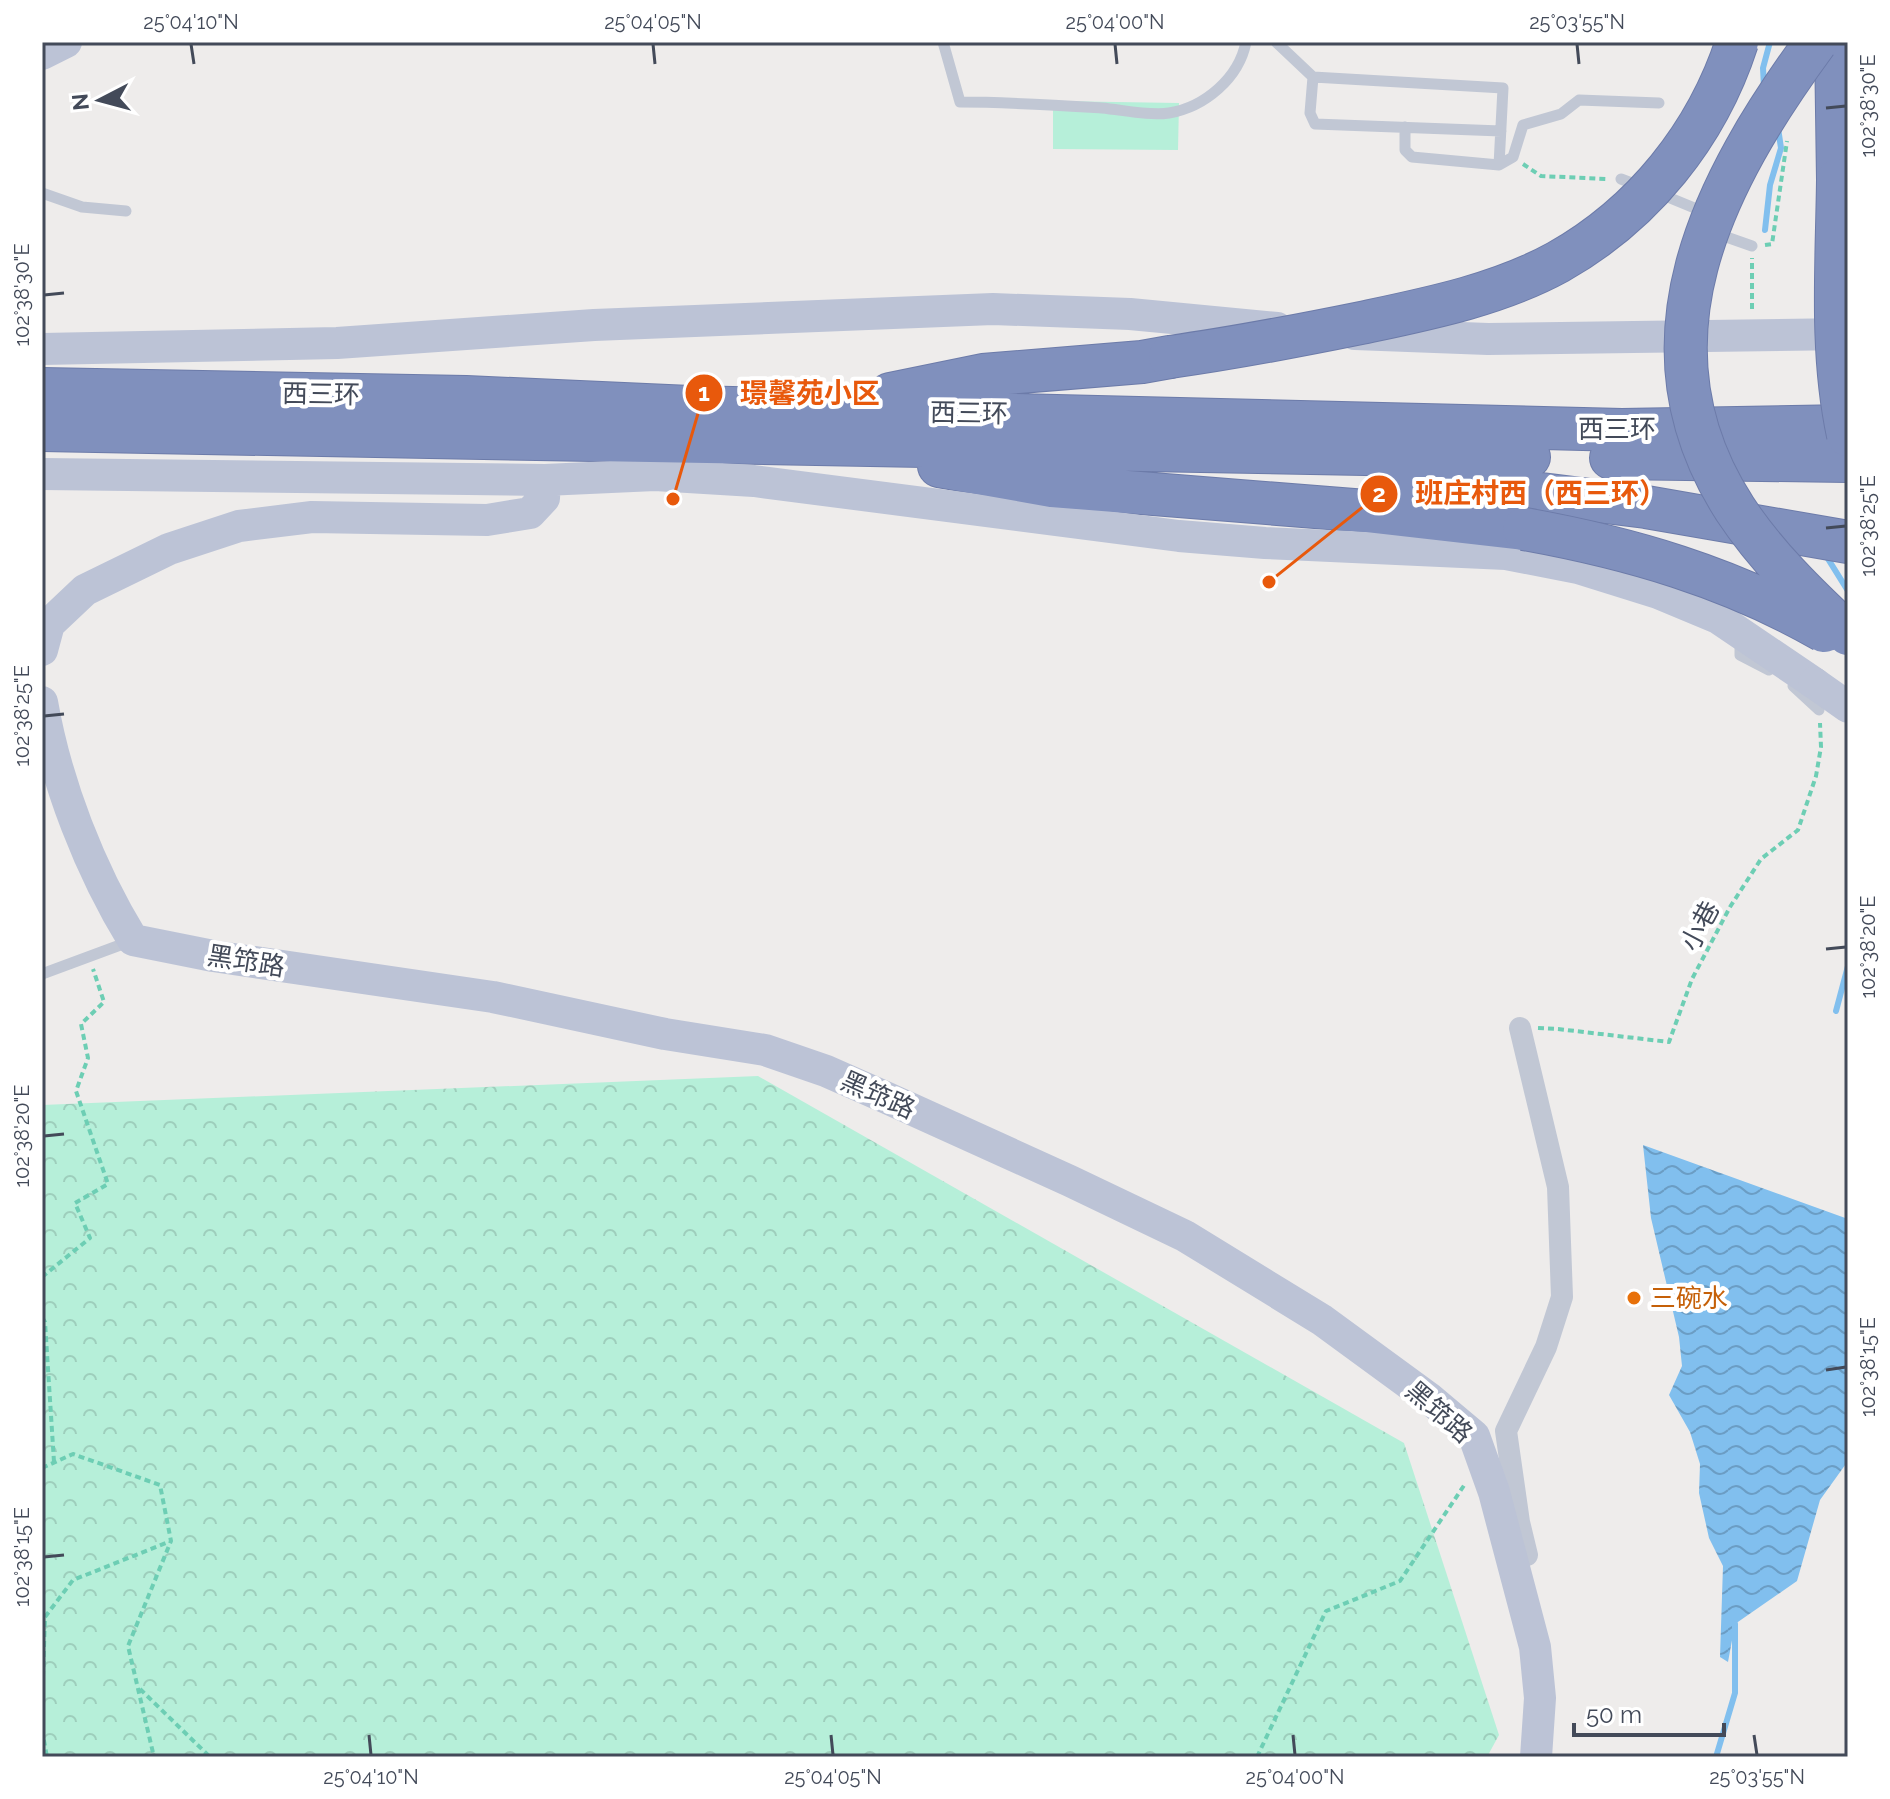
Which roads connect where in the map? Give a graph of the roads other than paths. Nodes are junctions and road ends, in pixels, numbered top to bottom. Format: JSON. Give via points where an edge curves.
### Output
{"nodes":[{"id":1,"x":66,"y":42,"type":"edge"},
{"id":2,"x":943,"y":42,"type":"edge"},
{"id":3,"x":1246,"y":42,"type":"edge"},
{"id":4,"x":1276,"y":42,"type":"edge"},
{"id":5,"x":1737,"y":42,"type":"edge"},
{"id":6,"x":1816,"y":42,"type":"edge"},
{"id":7,"x":1836,"y":42,"type":"edge"},
{"id":8,"x":42,"y":54,"type":"edge"},
{"id":9,"x":1313,"y":77,"type":"junction"},
{"id":10,"x":1659,"y":103,"type":"dead end"},
{"id":11,"x":1405,"y":127,"type":"junction"},
{"id":12,"x":1501,"y":131,"type":"junction"},
{"id":13,"x":1499,"y":165,"type":"junction"},
{"id":14,"x":1621,"y":179,"type":"road end"},
{"id":15,"x":42,"y":193,"type":"edge"},
{"id":16,"x":126,"y":211,"type":"dead end"},
{"id":17,"x":1752,"y":246,"type":"road end"},
{"id":18,"x":1848,"y":334,"type":"edge"},
{"id":19,"x":42,"y":349,"type":"edge"},
{"id":20,"x":42,"y":362,"type":"edge"},
{"id":21,"x":42,"y":389,"type":"edge"},
{"id":22,"x":155,"y":390,"type":"junction"},
{"id":23,"x":1848,"y":405,"type":"edge"},
{"id":24,"x":813,"y":426,"type":"junction"},
{"id":25,"x":1848,"y":426,"type":"edge"},
{"id":26,"x":1675,"y":429,"type":"junction"},
{"id":27,"x":42,"y":430,"type":"edge"},
{"id":28,"x":1848,"y":435,"type":"edge"},
{"id":29,"x":1176,"y":451,"type":"junction"},
{"id":30,"x":1848,"y":461,"type":"edge"},
{"id":31,"x":42,"y":474,"type":"edge"},
{"id":32,"x":545,"y":480,"type":"junction"},
{"id":33,"x":1848,"y":542,"type":"edge"},
{"id":34,"x":1739,"y":631,"type":"junction"},
{"id":35,"x":1848,"y":634,"type":"edge"},
{"id":36,"x":1848,"y":645,"type":"edge"},
{"id":37,"x":42,"y":650,"type":"edge"},
{"id":38,"x":1776,"y":674,"type":"dead end"},
{"id":39,"x":1817,"y":695,"type":"edge"},
{"id":40,"x":42,"y":702,"type":"edge"},
{"id":41,"x":133,"y":940,"type":"junction"},
{"id":42,"x":42,"y":974,"type":"edge"},
{"id":43,"x":1520,"y":1028,"type":"road end"},
{"id":44,"x":1530,"y":1628,"type":"junction"},
{"id":45,"x":1536,"y":1757,"type":"edge"}],
"edges":[{"from":1,"to":8,"type":"main road"},
{"from":2,"to":3,"type":"lane","via":[[960,102],[1168,113],[1195,105],[1226,84]]},
{"from":4,"to":9,"type":"lane"},
{"from":5,"to":24,"type":"highway","bridge":true,"via":[[1701,125],[1636,204],[1556,263],[1503,286],[1255,345],[1142,362],[983,375]]},
{"from":6,"to":35,"type":"highway","bridge":true,"via":[[1766,115],[1719,201],[1690,288],[1686,365],[1700,438],[1733,506],[1777,563]]},
{"from":7,"to":28,"type":"highway","bridge":true,"via":[[1836,355]]},
{"from":9,"to":11,"type":"lane","via":[[1310,113],[1315,124]]},
{"from":9,"to":12,"type":"lane","via":[[1503,88]]},
{"from":10,"to":13,"type":"lane","via":[[1579,100],[1561,114],[1523,125],[1513,157]]},
{"from":11,"to":12,"type":"lane"},
{"from":11,"to":13,"type":"lane","via":[[1405,150],[1412,157]]},
{"from":12,"to":13,"type":"lane"},
{"from":14,"to":17,"type":"lane","via":[[1719,218],[1713,233]]},
{"from":15,"to":16,"type":"lane","via":[[82,207]]},
{"from":18,"to":19,"type":"main road","via":[[1488,339],[993,309],[594,325],[337,343]]},
{"from":20,"to":22,"type":"highway"},
{"from":21,"to":22,"type":"highway","name":"西三环"},
{"from":22,"to":24,"type":"highway","name":"西三环","via":[[466,397]]},
{"from":23,"to":26,"type":"highway"},
{"from":24,"to":26,"type":"highway","name":"西三环"},
{"from":24,"to":27,"type":"highway","name":"西三环"},
{"from":24,"to":29,"type":"highway","name":"西三环"},
{"from":24,"to":36,"type":"highway","bridge":true,"via":[[1052,486],[1524,529],[1627,551],[1712,577],[1785,608]]},
{"from":25,"to":26,"type":"highway","name":"西三环"},
{"from":29,"to":30,"type":"highway","name":"西三环"},
{"from":29,"to":33,"type":"highway","via":[[1646,507]]},
{"from":31,"to":32,"type":"main road"},
{"from":32,"to":34,"type":"main road","via":[[655,475],[754,481],[1179,536],[1506,554],[1578,568],[1658,593]]},
{"from":32,"to":37,"type":"main road","via":[[544,498],[530,513],[487,520],[312,517],[239,526],[169,549],[85,590],[49,624]]},
{"from":34,"to":38,"type":"lane","via":[[1740,655]]},
{"from":34,"to":39,"type":"main road"},
{"from":40,"to":41,"type":"main road","via":[[78,829],[110,904]]},
{"from":41,"to":42,"type":"lane"},
{"from":41,"to":44,"type":"main road","name":"黑筇路","via":[[493,997],[765,1050],[826,1071],[1185,1236],[1322,1320],[1474,1436]]},
{"from":43,"to":44,"type":"street","via":[[1558,1187],[1562,1297],[1546,1347],[1506,1431],[1519,1522],[1540,1608]]},
{"from":44,"to":45,"type":"main road","name":"黑筇路","via":[[1540,1698]]}]}
